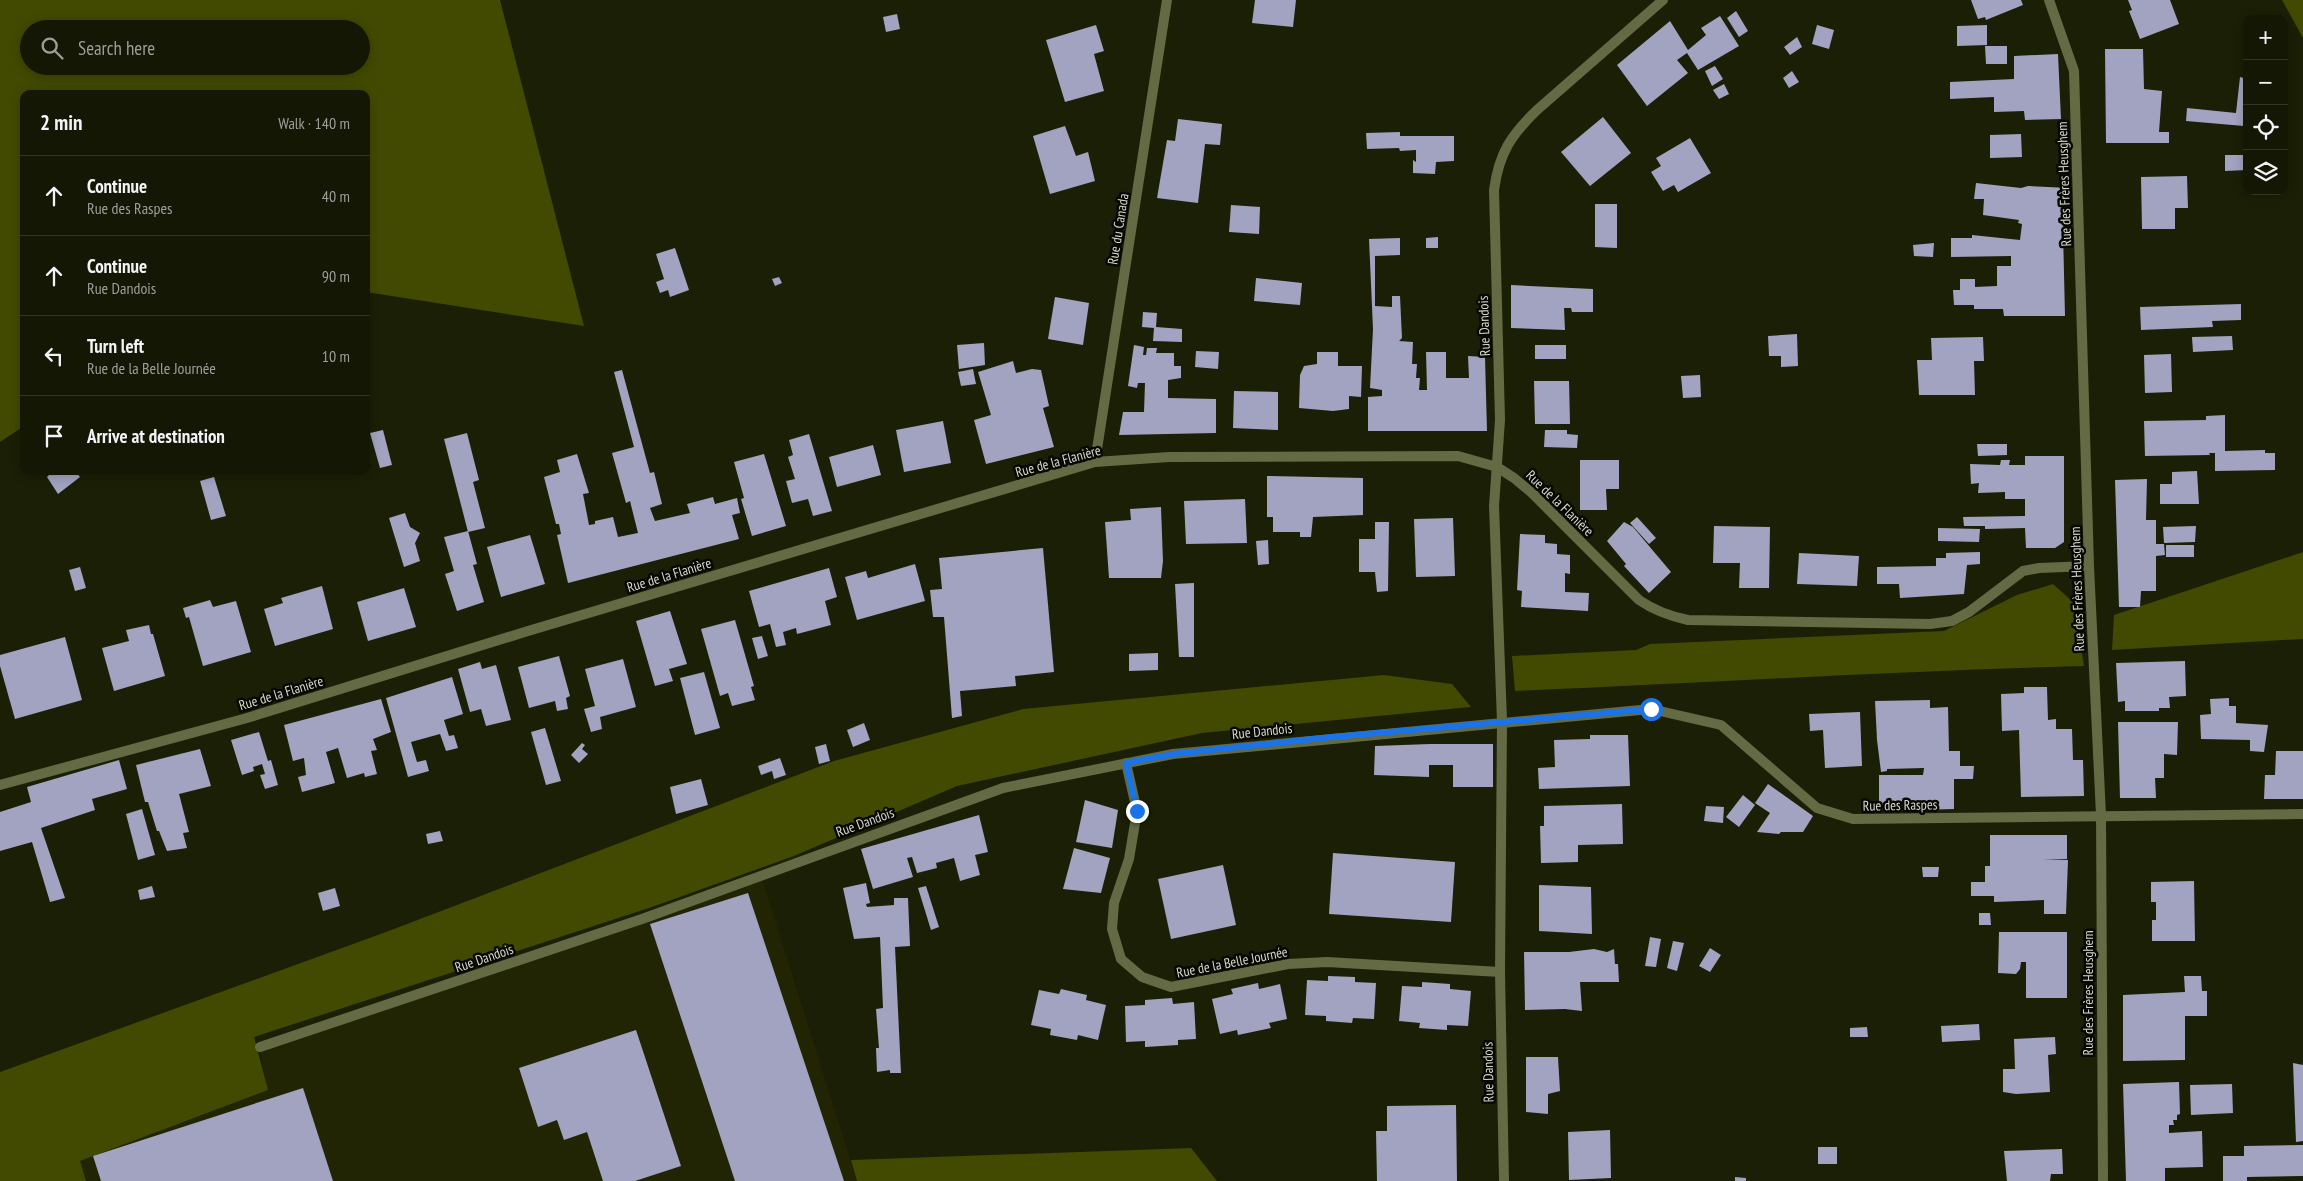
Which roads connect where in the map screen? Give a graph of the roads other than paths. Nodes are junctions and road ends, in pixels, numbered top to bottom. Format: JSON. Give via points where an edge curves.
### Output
{"nodes":[{"id":1,"x":1167,"y":0,"type":"edge"},
{"id":2,"x":1663,"y":0,"type":"edge"},
{"id":3,"x":2049,"y":0,"type":"edge"},
{"id":4,"x":1095,"y":462,"type":"junction"},
{"id":5,"x":1497,"y":467,"type":"junction"},
{"id":6,"x":2090,"y":566,"type":"junction"},
{"id":7,"x":1502,"y":721,"type":"junction"},
{"id":8,"x":1126,"y":763,"type":"junction"},
{"id":9,"x":0,"y":785,"type":"edge"},
{"id":10,"x":2303,"y":814,"type":"edge"},
{"id":11,"x":2101,"y":815,"type":"junction"},
{"id":12,"x":1500,"y":972,"type":"junction"},
{"id":13,"x":260,"y":1047,"type":"dead end"},
{"id":14,"x":1504,"y":1181,"type":"edge"},
{"id":15,"x":2103,"y":1181,"type":"edge"}],
"edges":[{"from":1,"to":4,"type":"street","name":"Rue du Canada"},
{"from":2,"to":5,"type":"street","name":"Rue Dandois","via":[[1524,122],[1505,147],[1494,190],[1500,420]]},
{"from":3,"to":6,"type":"street","name":"Rue des Frères Heusghem","via":[[2074,71]]},
{"from":4,"to":5,"type":"street","name":"Rue de la Flanière","via":[[1169,457],[1458,456]]},
{"from":4,"to":9,"type":"street","name":"Rue de la Flanière","via":[[246,718]]},
{"from":5,"to":6,"type":"street","name":"Rue de la Flanière","via":[[1532,493],[1639,600],[1654,611],[1688,620],[1930,624],[1952,621],[1969,612],[2022,571]]},
{"from":5,"to":7,"type":"street","name":"Rue Dandois","via":[[1494,506]]},
{"from":6,"to":11,"type":"street","name":"Rue des Frères Heusghem"},
{"from":7,"to":8,"type":"street","name":"Rue Dandois","via":[[1173,754]]},
{"from":7,"to":11,"type":"street","name":"Rue des Raspes","via":[[1651,709],[1721,725],[1817,808],[1853,820]]},
{"from":7,"to":12,"type":"street","name":"Rue Dandois"},
{"from":8,"to":12,"type":"street","name":"Rue de la Belle Journée","via":[[1137,811],[1129,859],[1114,903],[1112,929],[1121,959],[1142,977],[1171,987],[1288,964],[1327,962]]},
{"from":8,"to":13,"type":"street","name":"Rue Dandois","via":[[1003,788],[642,919]]},
{"from":10,"to":11,"type":"street","name":"Rue des Raspes"},
{"from":11,"to":15,"type":"street","name":"Rue des Frères Heusghem"},
{"from":12,"to":14,"type":"street","name":"Rue Dandois"}]}
